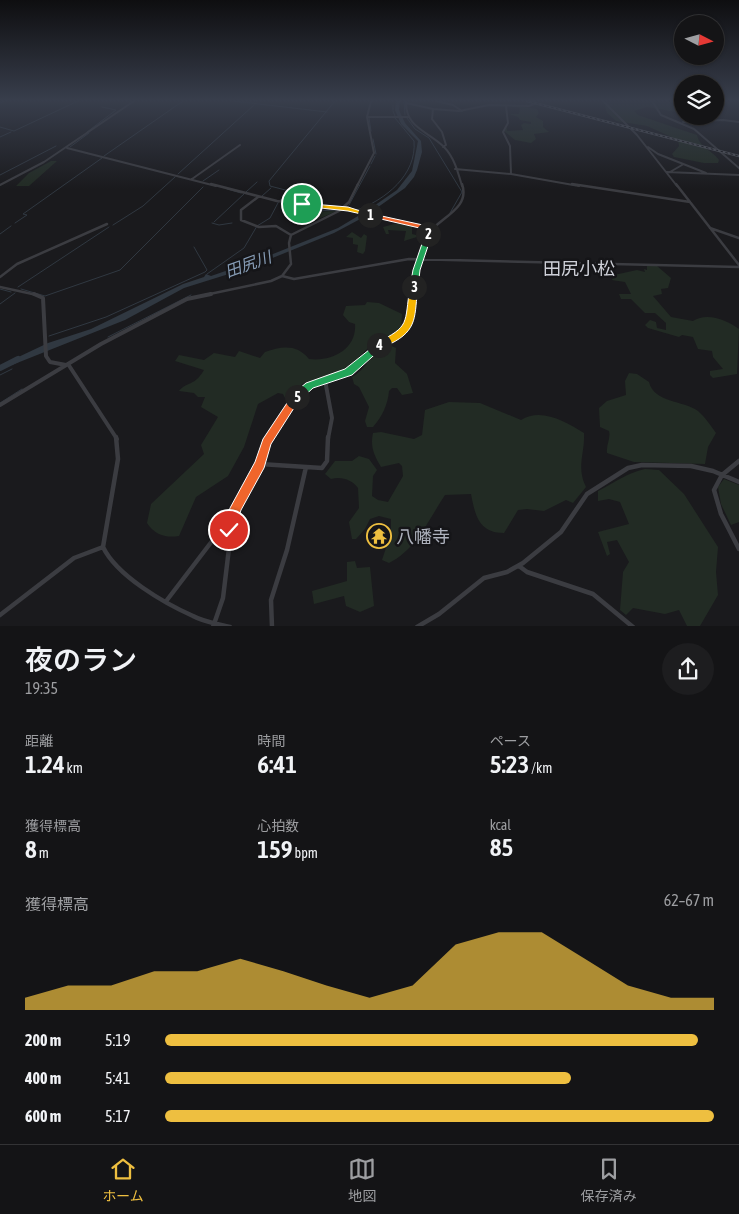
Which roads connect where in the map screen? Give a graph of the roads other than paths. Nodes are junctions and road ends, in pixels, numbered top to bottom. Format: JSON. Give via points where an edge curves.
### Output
{"nodes":[{"id":1,"x":91,"y":130,"type":"edge"},
{"id":2,"x":370,"y":130,"type":"edge"},
{"id":3,"x":419,"y":130,"type":"edge"},
{"id":4,"x":440,"y":130,"type":"edge"},
{"id":5,"x":504,"y":130,"type":"edge"},
{"id":6,"x":631,"y":130,"type":"edge"},
{"id":7,"x":696,"y":130,"type":"edge"},
{"id":8,"x":240,"y":145,"type":"dead end"},
{"id":9,"x":646,"y":145,"type":"junction"},
{"id":10,"x":443,"y":146,"type":"junction"},
{"id":11,"x":67,"y":148,"type":"junction"},
{"id":12,"x":683,"y":165,"type":"junction"},
{"id":13,"x":739,"y":168,"type":"edge"},
{"id":14,"x":455,"y":169,"type":"junction"},
{"id":15,"x":668,"y":172,"type":"junction"},
{"id":16,"x":511,"y":174,"type":"junction"},
{"id":17,"x":709,"y":174,"type":"junction"},
{"id":18,"x":739,"y":175,"type":"edge"},
{"id":19,"x":192,"y":179,"type":"junction"},
{"id":20,"x":0,"y":185,"type":"edge"},
{"id":21,"x":258,"y":196,"type":"junction"},
{"id":22,"x":690,"y":202,"type":"junction"},
{"id":23,"x":343,"y":209,"type":"junction"},
{"id":24,"x":107,"y":224,"type":"dead end"},
{"id":25,"x":710,"y":228,"type":"junction"},
{"id":26,"x":431,"y":229,"type":"junction"},
{"id":27,"x":291,"y":235,"type":"junction"},
{"id":28,"x":739,"y":238,"type":"edge"},
{"id":29,"x":421,"y":259,"type":"junction"},
{"id":30,"x":739,"y":266,"type":"edge"},
{"id":31,"x":282,"y":276,"type":"junction"},
{"id":32,"x":0,"y":277,"type":"edge"},
{"id":33,"x":0,"y":287,"type":"edge"},
{"id":34,"x":67,"y":364,"type":"junction"},
{"id":35,"x":324,"y":380,"type":"junction"},
{"id":36,"x":0,"y":405,"type":"edge"},
{"id":37,"x":739,"y":460,"type":"edge"},
{"id":38,"x":260,"y":464,"type":"junction"},
{"id":39,"x":306,"y":467,"type":"junction"},
{"id":40,"x":722,"y":475,"type":"junction"},
{"id":41,"x":739,"y":482,"type":"edge"},
{"id":42,"x":233,"y":515,"type":"junction"},
{"id":43,"x":103,"y":547,"type":"junction"},
{"id":44,"x":739,"y":549,"type":"edge"},
{"id":45,"x":519,"y":566,"type":"junction"},
{"id":46,"x":167,"y":600,"type":"junction"},
{"id":47,"x":0,"y":615,"type":"edge"},
{"id":48,"x":214,"y":625,"type":"edge"},
{"id":49,"x":230,"y":626,"type":"edge"},
{"id":50,"x":272,"y":626,"type":"edge"},
{"id":51,"x":417,"y":626,"type":"edge"},
{"id":52,"x":633,"y":626,"type":"edge"}],
"edges":[{"from":1,"to":11,"type":"street"},
{"from":2,"to":23,"type":"street","via":[[374,153]]},
{"from":3,"to":10,"type":"street"},
{"from":4,"to":10,"type":"street","via":[[446,145]]},
{"from":5,"to":16,"type":"street","via":[[510,146]]},
{"from":6,"to":9,"type":"street"},
{"from":7,"to":13,"type":"street","via":[[710,139]]},
{"from":8,"to":19,"type":"street"},
{"from":9,"to":12,"type":"street"},
{"from":9,"to":15,"type":"street"},
{"from":10,"to":14,"type":"street"},
{"from":11,"to":19,"type":"street"},
{"from":11,"to":20,"type":"street","via":[[28,173]]},
{"from":12,"to":15,"type":"street"},
{"from":12,"to":17,"type":"street"},
{"from":14,"to":16,"type":"street"},
{"from":14,"to":26,"type":"street","via":[[463,196],[449,218]]},
{"from":15,"to":17,"type":"street"},
{"from":15,"to":22,"type":"street"},
{"from":16,"to":22,"type":"street"},
{"from":17,"to":18,"type":"street"},
{"from":19,"to":21,"type":"street"},
{"from":21,"to":23,"type":"street","via":[[279,202]]},
{"from":21,"to":27,"type":"street","via":[[243,208],[240,214],[244,222],[276,226]]},
{"from":22,"to":25,"type":"street"},
{"from":23,"to":26,"type":"street"},
{"from":23,"to":27,"type":"street"},
{"from":24,"to":32,"type":"street","via":[[17,264]]},
{"from":25,"to":28,"type":"street"},
{"from":25,"to":30,"type":"street"},
{"from":26,"to":29,"type":"street"},
{"from":27,"to":31,"type":"street","via":[[291,264]]},
{"from":29,"to":30,"type":"street"},
{"from":29,"to":31,"type":"street","via":[[398,260],[294,279]]},
{"from":29,"to":35,"type":"street","via":[[410,323],[404,332],[369,352],[348,372]]},
{"from":31,"to":34,"type":"street","via":[[187,299]]},
{"from":33,"to":34,"type":"street","via":[[43,298],[45,352],[48,360]]},
{"from":34,"to":36,"type":"street"},
{"from":34,"to":43,"type":"street","via":[[118,440],[118,459]]},
{"from":35,"to":38,"type":"street","via":[[298,395],[267,442]]},
{"from":35,"to":39,"type":"street","via":[[332,412],[327,461],[322,468]]},
{"from":37,"to":40,"type":"street"},
{"from":38,"to":39,"type":"street"},
{"from":38,"to":42,"type":"street"},
{"from":39,"to":50,"type":"street","via":[[287,550],[271,600]]},
{"from":40,"to":41,"type":"street"},
{"from":40,"to":44,"type":"street","via":[[714,490],[716,500]]},
{"from":40,"to":45,"type":"street","via":[[691,466],[642,465],[628,468],[594,488],[577,506],[561,532]]},
{"from":42,"to":46,"type":"street"},
{"from":42,"to":48,"type":"street","via":[[225,590]]},
{"from":43,"to":46,"type":"street","via":[[120,570]]},
{"from":43,"to":47,"type":"street","via":[[74,558]]},
{"from":45,"to":51,"type":"street","via":[[484,578],[439,614]]},
{"from":45,"to":52,"type":"street","via":[[527,572],[593,594]]},
{"from":46,"to":48,"type":"street"},
{"from":48,"to":49,"type":"street"}]}
